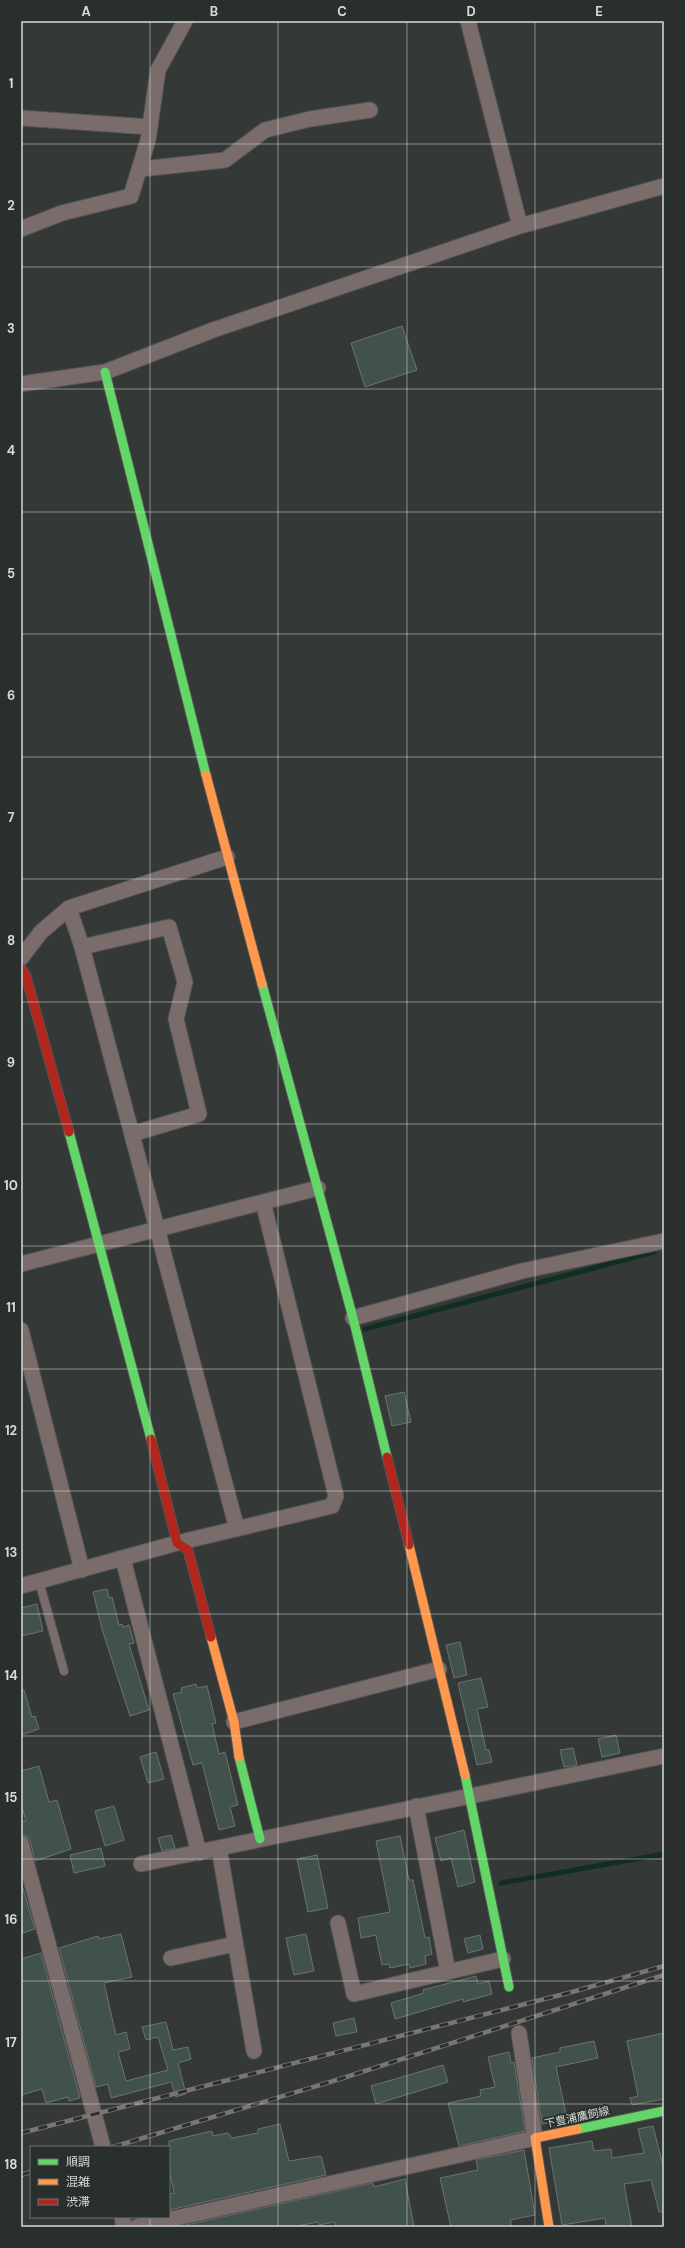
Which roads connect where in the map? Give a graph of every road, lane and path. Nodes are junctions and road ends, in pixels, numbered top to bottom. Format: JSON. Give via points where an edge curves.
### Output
{"nodes":[{"id":1,"x":184,"y":21,"type":"edge"},
{"id":2,"x":468,"y":21,"type":"edge"},
{"id":3,"x":370,"y":110,"type":"dead end"},
{"id":4,"x":21,"y":118,"type":"edge"},
{"id":5,"x":150,"y":127,"type":"junction"},
{"id":6,"x":141,"y":169,"type":"junction"},
{"id":7,"x":664,"y":186,"type":"edge"},
{"id":8,"x":520,"y":226,"type":"junction"},
{"id":9,"x":21,"y":230,"type":"edge"},
{"id":10,"x":106,"y":372,"type":"junction"},
{"id":11,"x":21,"y":384,"type":"edge"},
{"id":12,"x":227,"y":857,"type":"junction"},
{"id":13,"x":69,"y":908,"type":"junction"},
{"id":14,"x":82,"y":947,"type":"junction"},
{"id":15,"x":21,"y":958,"type":"edge"},
{"id":16,"x":21,"y":968,"type":"edge"},
{"id":17,"x":132,"y":1134,"type":"junction"},
{"id":18,"x":318,"y":1188,"type":"junction"},
{"id":19,"x":262,"y":1202,"type":"junction"},
{"id":20,"x":157,"y":1229,"type":"junction"},
{"id":21,"x":664,"y":1243,"type":"edge"},
{"id":22,"x":98,"y":1244,"type":"junction"},
{"id":23,"x":21,"y":1264,"type":"edge"},
{"id":24,"x":353,"y":1318,"type":"junction"},
{"id":25,"x":21,"y":1330,"type":"edge"},
{"id":26,"x":237,"y":1529,"type":"junction"},
{"id":27,"x":176,"y":1543,"type":"junction"},
{"id":28,"x":123,"y":1559,"type":"junction"},
{"id":29,"x":82,"y":1570,"type":"junction"},
{"id":30,"x":39,"y":1581,"type":"junction"},
{"id":31,"x":21,"y":1586,"type":"edge"},
{"id":32,"x":439,"y":1669,"type":"junction"},
{"id":33,"x":64,"y":1671,"type":"dead end"},
{"id":34,"x":234,"y":1722,"type":"junction"},
{"id":35,"x":664,"y":1756,"type":"edge"},
{"id":36,"x":470,"y":1795,"type":"junction"},
{"id":37,"x":416,"y":1806,"type":"junction"},
{"id":38,"x":260,"y":1839,"type":"junction"},
{"id":39,"x":21,"y":1843,"type":"edge"},
{"id":40,"x":219,"y":1848,"type":"junction"},
{"id":41,"x":199,"y":1853,"type":"junction"},
{"id":42,"x":141,"y":1864,"type":"dead end"},
{"id":43,"x":28,"y":1889,"type":"edge"},
{"id":44,"x":338,"y":1923,"type":"dead end"},
{"id":45,"x":236,"y":1944,"type":"junction"},
{"id":46,"x":171,"y":1958,"type":"dead end"},
{"id":47,"x":503,"y":1959,"type":"junction"},
{"id":48,"x":448,"y":1972,"type":"junction"},
{"id":49,"x":509,"y":1987,"type":"dead end"},
{"id":50,"x":519,"y":2032,"type":"dead end"},
{"id":51,"x":254,"y":2051,"type":"dead end"},
{"id":52,"x":664,"y":2111,"type":"edge"},
{"id":53,"x":536,"y":2138,"type":"junction"},
{"id":54,"x":103,"y":2146,"type":"edge"},
{"id":55,"x":136,"y":2227,"type":"edge"},
{"id":56,"x":549,"y":2227,"type":"edge"}],
"edges":[{"from":1,"to":5,"type":"street","via":[[158,70]]},
{"from":2,"to":8,"type":"street"},
{"from":3,"to":6,"type":"street","via":[[310,119],[266,130],[225,160]]},
{"from":4,"to":5,"type":"street"},
{"from":5,"to":6,"type":"street"},
{"from":6,"to":9,"type":"street","via":[[131,196],[62,213]]},
{"from":7,"to":8,"type":"street"},
{"from":8,"to":10,"type":"street","via":[[213,330]]},
{"from":10,"to":11,"type":"street"},
{"from":10,"to":12,"type":"street"},
{"from":12,"to":13,"type":"street"},
{"from":12,"to":18,"type":"street"},
{"from":13,"to":14,"type":"street"},
{"from":13,"to":15,"type":"street","via":[[41,932]]},
{"from":14,"to":17,"type":"street"},
{"from":14,"to":17,"type":"street","via":[[169,927],[185,982],[176,1019],[199,1114]]},
{"from":16,"to":22,"type":"street","via":[[26,976]]},
{"from":17,"to":20,"type":"street"},
{"from":18,"to":19,"type":"street"},
{"from":18,"to":24,"type":"street"},
{"from":19,"to":20,"type":"street"},
{"from":19,"to":26,"type":"street","via":[[336,1496],[332,1506]]},
{"from":20,"to":22,"type":"street"},
{"from":20,"to":26,"type":"street"},
{"from":21,"to":24,"type":"street","via":[[522,1271]]},
{"from":22,"to":23,"type":"street"},
{"from":22,"to":27,"type":"street","via":[[143,1404]]},
{"from":24,"to":32,"type":"street"},
{"from":25,"to":29,"type":"street"},
{"from":26,"to":27,"type":"street"},
{"from":27,"to":28,"type":"street"},
{"from":27,"to":34,"type":"street","via":[[188,1550]]},
{"from":28,"to":29,"type":"street"},
{"from":28,"to":41,"type":"street"},
{"from":29,"to":30,"type":"street"},
{"from":30,"to":31,"type":"street"},
{"from":30,"to":33,"type":"lane"},
{"from":32,"to":34,"type":"street"},
{"from":32,"to":36,"type":"street"},
{"from":34,"to":38,"type":"street","via":[[239,1761]]},
{"from":35,"to":36,"type":"street"},
{"from":36,"to":37,"type":"street"},
{"from":36,"to":47,"type":"street"},
{"from":37,"to":38,"type":"street"},
{"from":37,"to":48,"type":"street"},
{"from":38,"to":40,"type":"street"},
{"from":39,"to":43,"type":"street"},
{"from":40,"to":41,"type":"street"},
{"from":40,"to":45,"type":"street"},
{"from":41,"to":42,"type":"street"},
{"from":43,"to":54,"type":"street"},
{"from":44,"to":48,"type":"street","via":[[354,1994]]},
{"from":45,"to":46,"type":"street"},
{"from":45,"to":51,"type":"street"},
{"from":47,"to":48,"type":"street"},
{"from":47,"to":49,"type":"street"},
{"from":50,"to":53,"type":"street"},
{"from":52,"to":53,"type":"street","name":"下豊浦鷹飼線"},
{"from":53,"to":55,"type":"street"},
{"from":53,"to":56,"type":"street","name":"下豊浦鷹飼線"}]}
